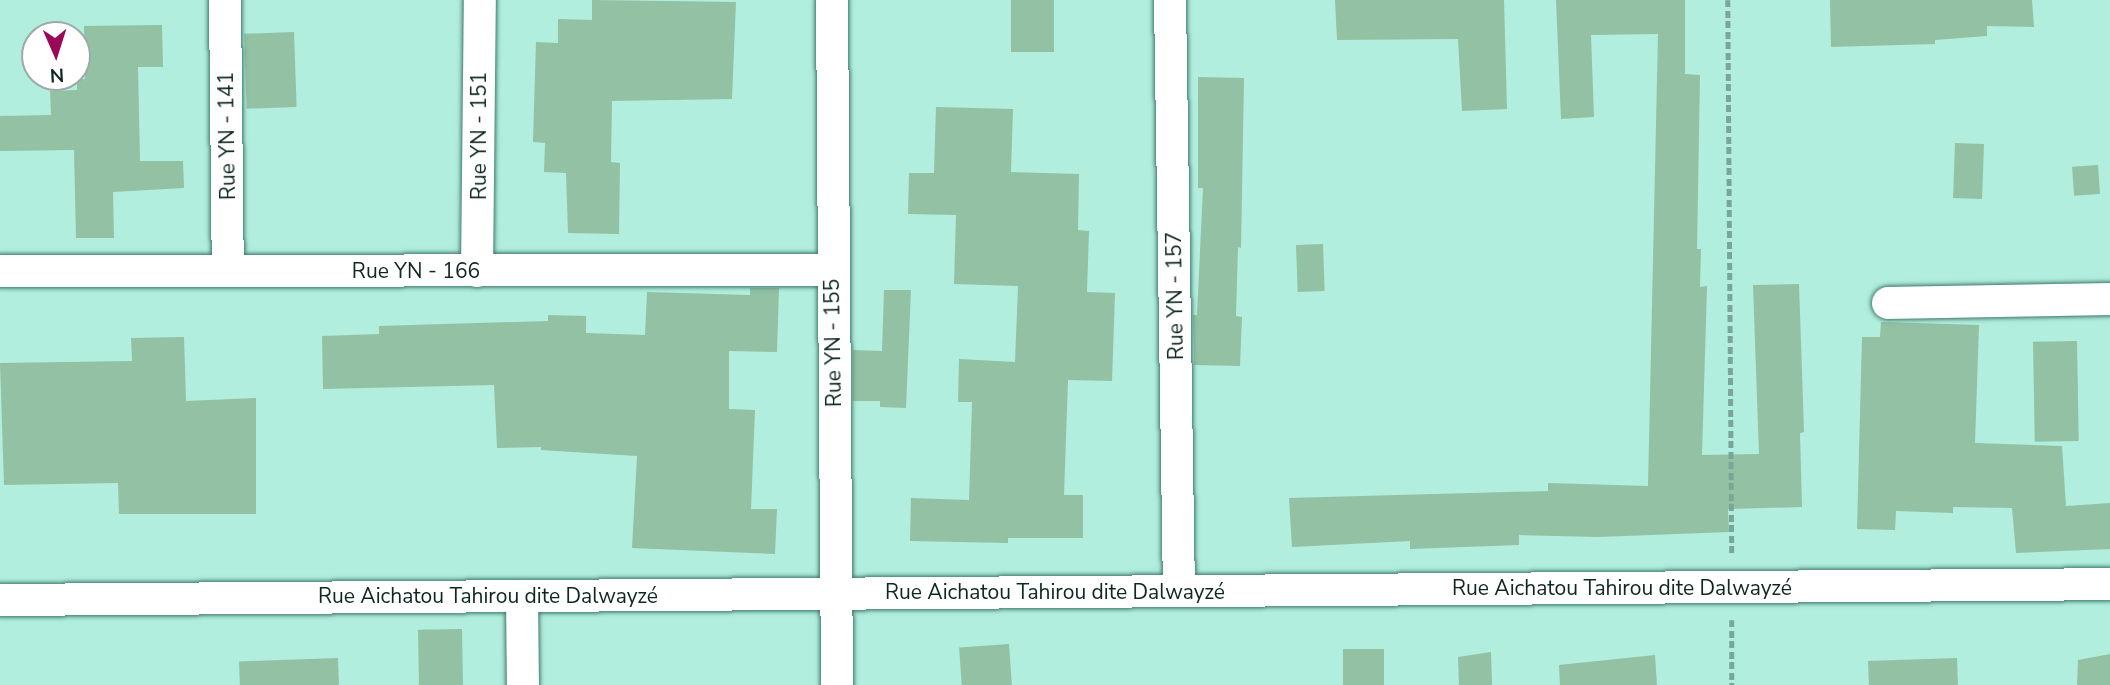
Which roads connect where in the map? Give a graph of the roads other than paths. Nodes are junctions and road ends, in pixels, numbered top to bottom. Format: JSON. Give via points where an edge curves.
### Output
{"nodes":[{"id":1,"x":225,"y":0,"type":"edge"},
{"id":2,"x":480,"y":0,"type":"edge"},
{"id":3,"x":832,"y":0,"type":"edge"},
{"id":4,"x":1170,"y":0,"type":"edge"},
{"id":5,"x":832,"y":270,"type":"junction"},
{"id":6,"x":0,"y":271,"type":"edge"},
{"id":7,"x":228,"y":271,"type":"junction"},
{"id":8,"x":478,"y":271,"type":"junction"},
{"id":9,"x":2110,"y":299,"type":"edge"},
{"id":10,"x":1888,"y":303,"type":"dead end"},
{"id":11,"x":2110,"y":584,"type":"edge"},
{"id":12,"x":1179,"y":591,"type":"junction"},
{"id":13,"x":836,"y":594,"type":"junction"},
{"id":14,"x":522,"y":596,"type":"junction"},
{"id":15,"x":0,"y":600,"type":"edge"},
{"id":16,"x":523,"y":685,"type":"edge"},
{"id":17,"x":837,"y":685,"type":"edge"}],
"edges":[{"from":1,"to":7,"type":"street","name":"Rue YN - 141"},
{"from":2,"to":8,"type":"street","name":"Rue YN - 151"},
{"from":3,"to":5,"type":"street","name":"Rue YN - 155"},
{"from":4,"to":12,"type":"street","name":"Rue YN - 157"},
{"from":5,"to":8,"type":"street","name":"Rue YN - 166"},
{"from":5,"to":13,"type":"street","name":"Rue YN - 155"},
{"from":6,"to":7,"type":"street","name":"Rue YN - 166"},
{"from":7,"to":8,"type":"street","name":"Rue YN - 166"},
{"from":9,"to":10,"type":"street"},
{"from":11,"to":12,"type":"street","name":"Rue Aichatou Tahirou dite Dalwayzé"},
{"from":12,"to":13,"type":"street","name":"Rue Aichatou Tahirou dite Dalwayzé"},
{"from":13,"to":14,"type":"street","name":"Rue Aichatou Tahirou dite Dalwayzé"},
{"from":13,"to":17,"type":"street","name":"Rue YN - 155"},
{"from":14,"to":15,"type":"street","name":"Rue Aichatou Tahirou dite Dalwayzé"},
{"from":14,"to":16,"type":"street"}]}
